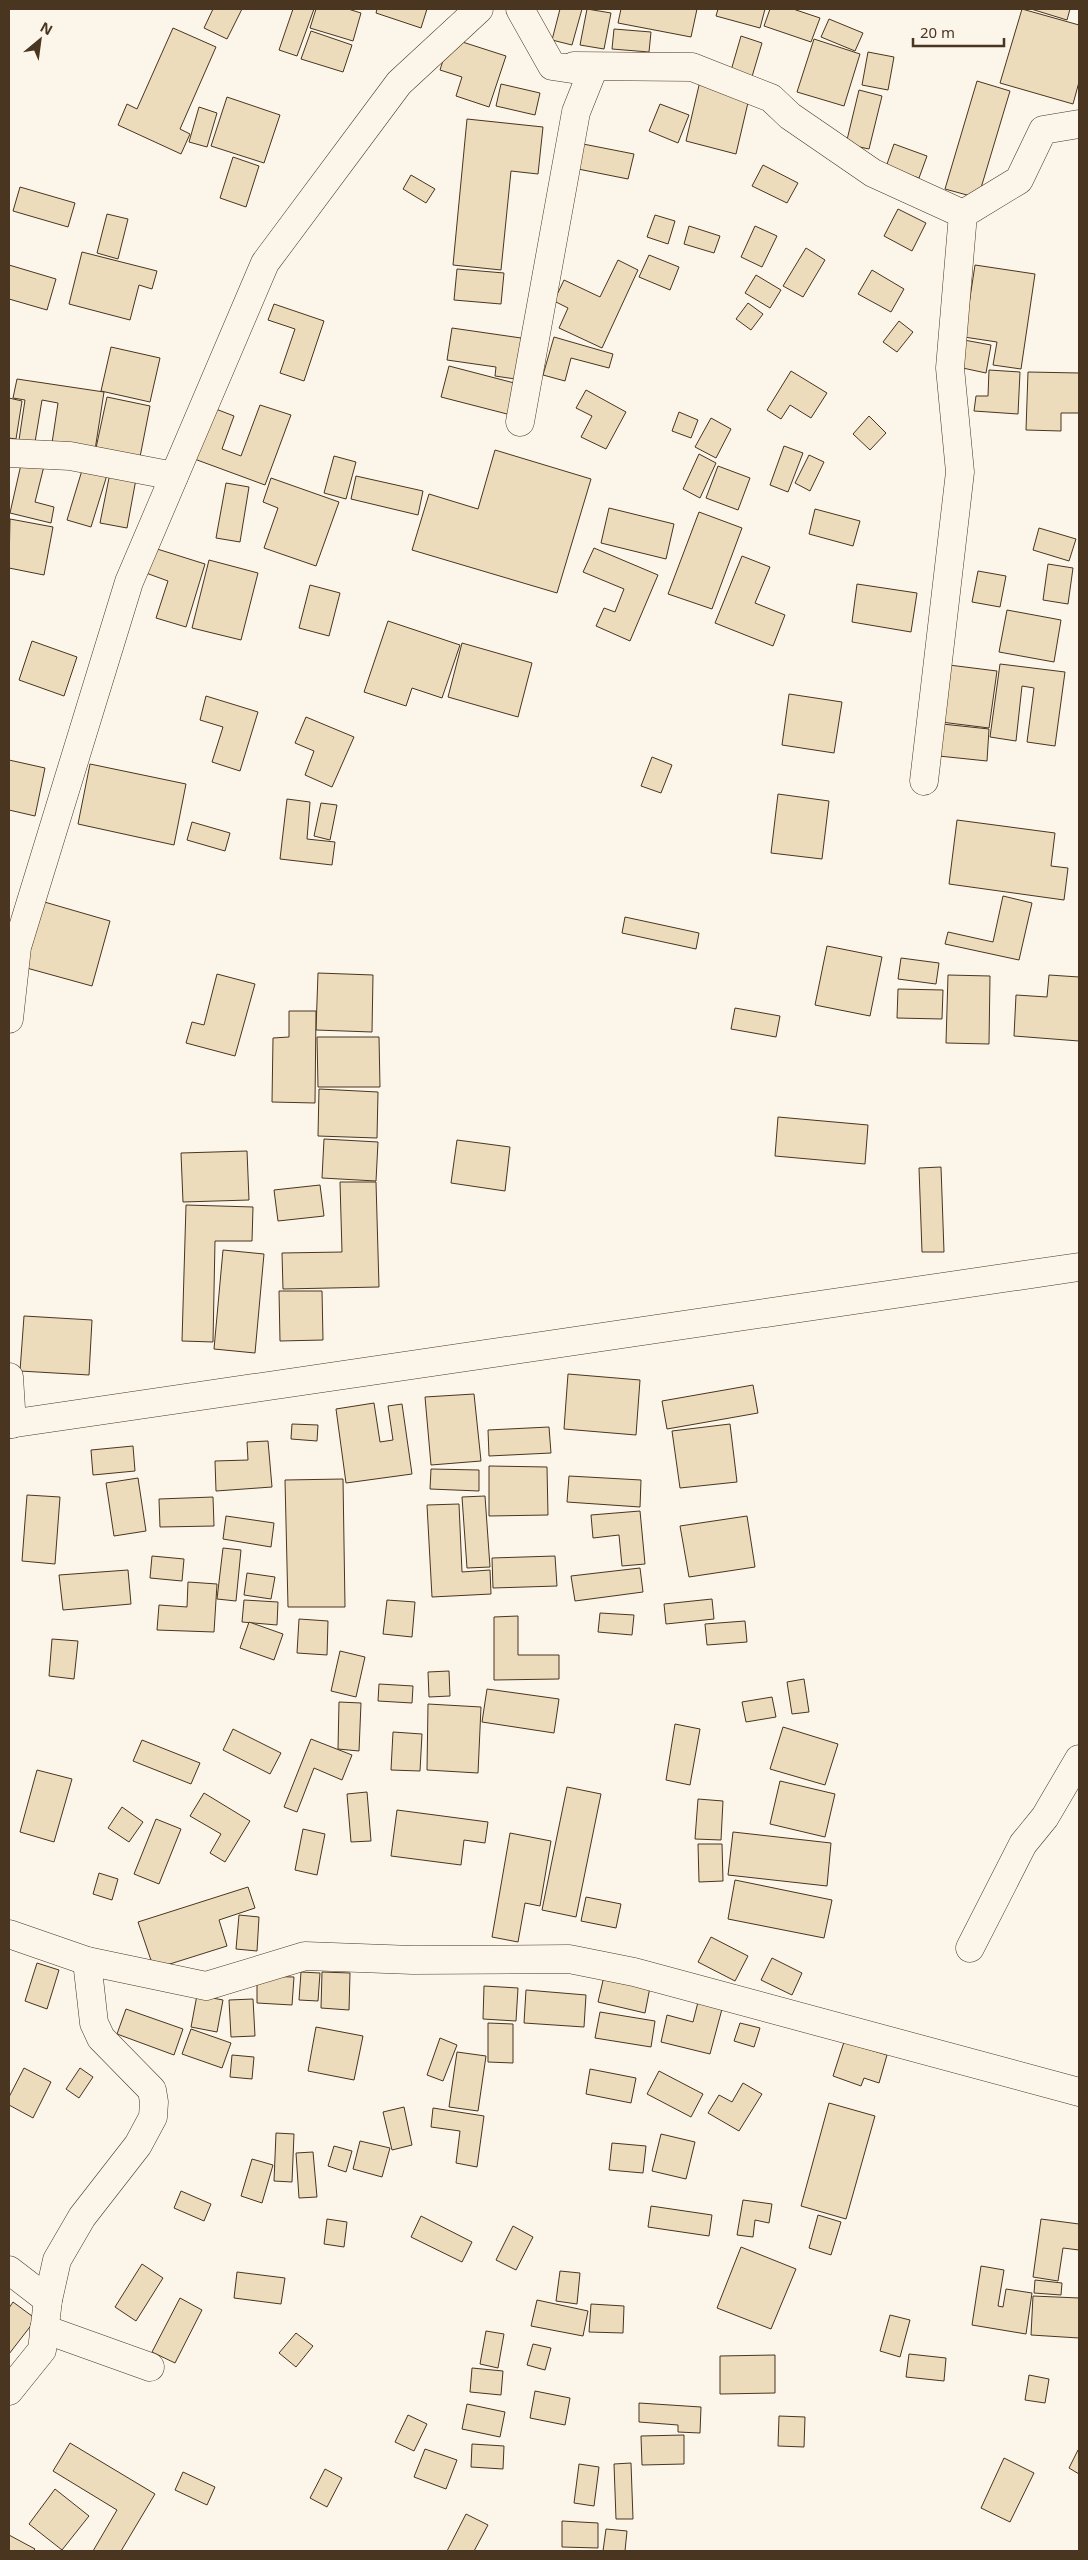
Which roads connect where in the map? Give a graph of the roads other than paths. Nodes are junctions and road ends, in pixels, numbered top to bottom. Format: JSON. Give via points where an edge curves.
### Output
{"nodes":[{"id":1,"x":479,"y":9,"type":"edge"},
{"id":2,"x":520,"y":9,"type":"edge"},
{"id":3,"x":552,"y":66,"type":"junction"},
{"id":4,"x":1079,"y":124,"type":"edge"},
{"id":5,"x":962,"y":214,"type":"junction"},
{"id":6,"x":520,"y":422,"type":"dead end"},
{"id":7,"x":9,"y":453,"type":"edge"},
{"id":8,"x":174,"y":476,"type":"junction"},
{"id":9,"x":924,"y":781,"type":"dead end"},
{"id":10,"x":13,"y":947,"type":"edge"},
{"id":11,"x":9,"y":1019,"type":"edge"},
{"id":12,"x":1079,"y":1267,"type":"edge"},
{"id":13,"x":9,"y":1377,"type":"edge"},
{"id":14,"x":10,"y":1424,"type":"edge"},
{"id":15,"x":1079,"y":1760,"type":"edge"},
{"id":16,"x":9,"y":1934,"type":"edge"},
{"id":17,"x":970,"y":1948,"type":"dead end"},
{"id":18,"x":87,"y":1961,"type":"junction"},
{"id":19,"x":1079,"y":2092,"type":"edge"},
{"id":20,"x":9,"y":2270,"type":"edge"},
{"id":21,"x":48,"y":2300,"type":"junction"},
{"id":22,"x":44,"y":2329,"type":"junction"},
{"id":23,"x":150,"y":2367,"type":"dead end"},
{"id":24,"x":9,"y":2391,"type":"edge"}],
"edges":[{"from":1,"to":8,"type":"street","via":[[399,83],[265,263]]},
{"from":2,"to":3,"type":"street"},
{"from":3,"to":5,"type":"street","via":[[692,67],[771,98],[790,116],[873,173]]},
{"from":3,"to":6,"type":"street","via":[[592,72],[576,112]]},
{"from":4,"to":5,"type":"street","via":[[1043,130],[1019,180]]},
{"from":5,"to":9,"type":"street","via":[[950,368],[960,472]]},
{"from":7,"to":8,"type":"street","via":[[70,456]]},
{"from":8,"to":10,"type":"street","via":[[129,582]]},
{"from":10,"to":11,"type":"street"},
{"from":12,"to":14,"type":"street"},
{"from":13,"to":14,"type":"street"},
{"from":15,"to":17,"type":"street","via":[[1045,1817],[1023,1844]]},
{"from":16,"to":18,"type":"street"},
{"from":18,"to":19,"type":"street","via":[[206,1986],[305,1956],[413,1960],[569,1959],[634,1972]]},
{"from":18,"to":21,"type":"street","via":[[94,2022],[101,2038],[152,2090],[153,2117],[138,2145],[82,2217],[57,2260]]},
{"from":20,"to":21,"type":"street"},
{"from":21,"to":22,"type":"street"},
{"from":22,"to":23,"type":"street"},
{"from":22,"to":24,"type":"street","via":[[42,2350]]}]}
